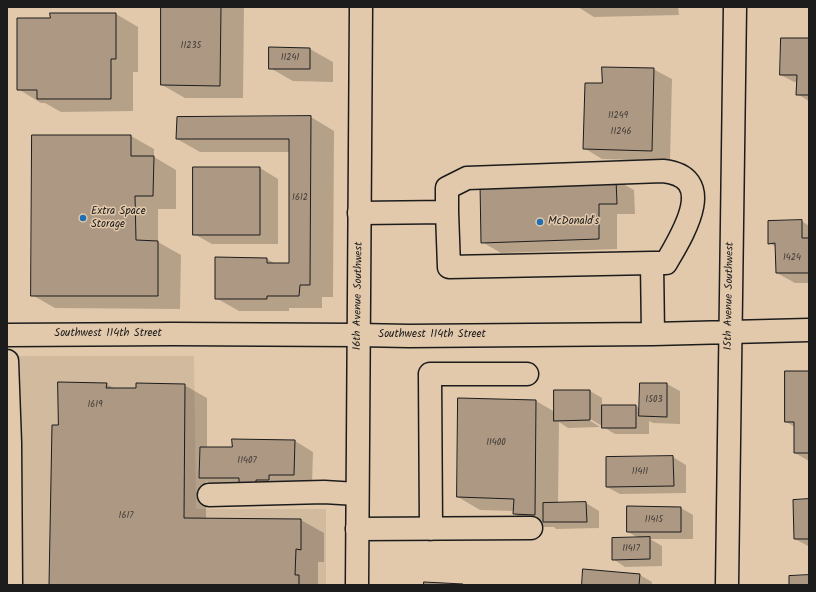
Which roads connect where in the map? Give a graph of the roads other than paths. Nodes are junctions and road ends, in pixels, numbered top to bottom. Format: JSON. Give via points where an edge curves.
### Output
{"nodes":[{"id":1,"x":361,"y":7,"type":"edge"},
{"id":2,"x":735,"y":7,"type":"edge"},
{"id":3,"x":447,"y":212,"type":"junction"},
{"id":4,"x":359,"y":213,"type":"junction"},
{"id":5,"x":659,"y":264,"type":"junction"},
{"id":6,"x":809,"y":330,"type":"edge"},
{"id":7,"x":730,"y":332,"type":"junction"},
{"id":8,"x":653,"y":334,"type":"junction"},
{"id":9,"x":7,"y":335,"type":"edge"},
{"id":10,"x":358,"y":335,"type":"junction"},
{"id":11,"x":7,"y":361,"type":"edge"},
{"id":12,"x":527,"y":374,"type":"dead end"},
{"id":13,"x":357,"y":494,"type":"junction"},
{"id":14,"x":209,"y":495,"type":"dead end"},
{"id":15,"x":531,"y":528,"type":"dead end"},
{"id":16,"x":357,"y":529,"type":"junction"},
{"id":17,"x":431,"y":529,"type":"junction"},
{"id":18,"x":10,"y":585,"type":"edge"},
{"id":19,"x":357,"y":585,"type":"edge"},
{"id":20,"x":727,"y":585,"type":"edge"}],
"edges":[{"from":1,"to":4,"type":"street","name":"16th Avenue Southwest"},
{"from":2,"to":7,"type":"street","name":"15th Avenue Southwest"},
{"from":3,"to":4,"type":"street"},
{"from":3,"to":5,"type":"street","via":[[449,267]]},
{"from":3,"to":5,"type":"street","via":[[447,188],[467,178],[672,172],[686,180],[694,196],[694,205],[684,231]]},
{"from":4,"to":10,"type":"street","name":"16th Avenue Southwest"},
{"from":5,"to":8,"type":"street"},
{"from":6,"to":7,"type":"street","name":"Southwest 114th Street"},
{"from":7,"to":8,"type":"street","name":"Southwest 114th Street"},
{"from":7,"to":20,"type":"street","name":"15th Avenue Southwest"},
{"from":8,"to":10,"type":"street","name":"Southwest 114th Street"},
{"from":9,"to":10,"type":"street","name":"Southwest 114th Street"},
{"from":10,"to":13,"type":"street","name":"16th Avenue Southwest"},
{"from":11,"to":18,"type":"street"},
{"from":12,"to":17,"type":"street","via":[[430,374]]},
{"from":13,"to":14,"type":"street","via":[[324,492]]},
{"from":13,"to":16,"type":"street","name":"16th Avenue Southwest"},
{"from":15,"to":17,"type":"street"},
{"from":16,"to":17,"type":"street"},
{"from":16,"to":19,"type":"street","name":"16th Avenue Southwest"}]}
